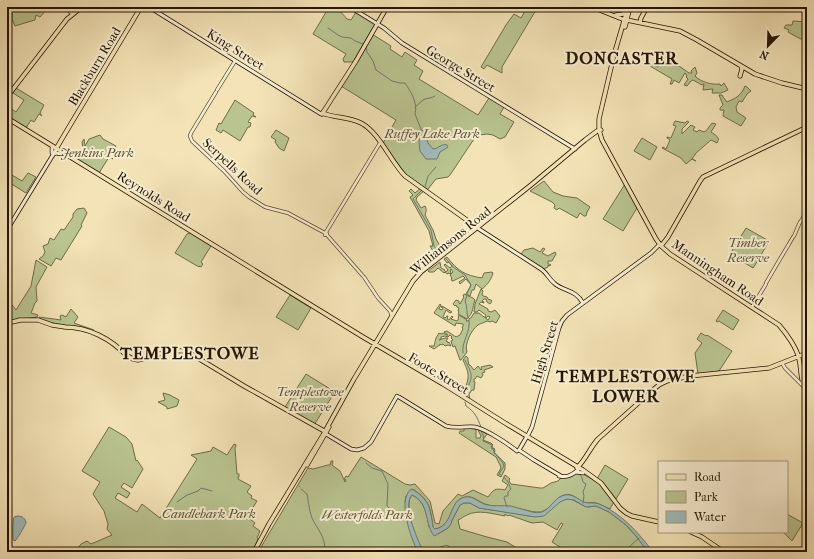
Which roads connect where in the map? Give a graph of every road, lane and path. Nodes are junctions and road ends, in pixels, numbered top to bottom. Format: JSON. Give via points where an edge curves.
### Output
{"nodes":[{"id":1,"x":64,"y":7,"type":"edge"},
{"id":2,"x":82,"y":7,"type":"edge"},
{"id":3,"x":141,"y":7,"type":"edge"},
{"id":4,"x":149,"y":7,"type":"edge"},
{"id":5,"x":350,"y":7,"type":"edge"},
{"id":6,"x":387,"y":7,"type":"edge"},
{"id":7,"x":595,"y":8,"type":"edge"},
{"id":8,"x":629,"y":9,"type":"edge"},
{"id":9,"x":646,"y":9,"type":"edge"},
{"id":10,"x":73,"y":14,"type":"junction"},
{"id":11,"x":617,"y":17,"type":"junction"},
{"id":12,"x":634,"y":20,"type":"junction"},
{"id":13,"x":377,"y":24,"type":"junction"},
{"id":14,"x":624,"y":27,"type":"junction"},
{"id":15,"x":235,"y":61,"type":"junction"},
{"id":16,"x":744,"y":68,"type":"junction"},
{"id":17,"x":740,"y":76,"type":"dead end"},
{"id":18,"x":807,"y":88,"type":"edge"},
{"id":19,"x":7,"y":97,"type":"edge"},
{"id":20,"x":323,"y":113,"type":"junction"},
{"id":21,"x":7,"y":119,"type":"edge"},
{"id":22,"x":807,"y":126,"type":"edge"},
{"id":23,"x":598,"y":130,"type":"junction"},
{"id":24,"x":564,"y":142,"type":"junction"},
{"id":25,"x":380,"y":143,"type":"junction"},
{"id":26,"x":570,"y":146,"type":"junction"},
{"id":27,"x":576,"y":149,"type":"junction"},
{"id":28,"x":56,"y":150,"type":"junction"},
{"id":29,"x":569,"y":154,"type":"junction"},
{"id":30,"x":612,"y":157,"type":"junction"},
{"id":31,"x":529,"y":188,"type":"junction"},
{"id":32,"x":453,"y":210,"type":"junction"},
{"id":33,"x":807,"y":212,"type":"edge"},
{"id":34,"x":479,"y":227,"type":"junction"},
{"id":35,"x":7,"y":229,"type":"edge"},
{"id":36,"x":326,"y":233,"type":"junction"},
{"id":37,"x":661,"y":242,"type":"junction"},
{"id":38,"x":656,"y":249,"type":"junction"},
{"id":39,"x":666,"y":249,"type":"junction"},
{"id":40,"x":289,"y":293,"type":"joint"},
{"id":41,"x":400,"y":303,"type":"junction"},
{"id":42,"x":583,"y":303,"type":"junction"},
{"id":43,"x":752,"y":306,"type":"junction"},
{"id":44,"x":392,"y":313,"type":"junction"},
{"id":45,"x":7,"y":322,"type":"edge"},
{"id":46,"x":375,"y":347,"type":"junction"},
{"id":47,"x":806,"y":354,"type":"edge"},
{"id":48,"x":798,"y":356,"type":"junction"},
{"id":49,"x":801,"y":363,"type":"junction"},
{"id":50,"x":782,"y":365,"type":"junction"},
{"id":51,"x":792,"y":374,"type":"junction"},
{"id":52,"x":801,"y":378,"type":"junction"},
{"id":53,"x":807,"y":388,"type":"edge"},
{"id":54,"x":266,"y":398,"type":"junction"},
{"id":55,"x":324,"y":433,"type":"junction"},
{"id":56,"x":526,"y":437,"type":"junction"},
{"id":57,"x":348,"y":448,"type":"junction"},
{"id":58,"x":519,"y":450,"type":"junction"},
{"id":59,"x":573,"y":464,"type":"junction"},
{"id":60,"x":582,"y":464,"type":"junction"},
{"id":61,"x":579,"y":470,"type":"junction"},
{"id":62,"x":658,"y":522,"type":"edge"},
{"id":63,"x":693,"y":533,"type":"edge"},
{"id":64,"x":254,"y":552,"type":"edge"},
{"id":65,"x":724,"y":552,"type":"edge"}],
"edges":[{"from":1,"to":10,"type":"street"},
{"from":2,"to":10,"type":"main road"},
{"from":3,"to":28,"type":"main road","name":"Blackburn Road"},
{"from":4,"to":15,"type":"main road","name":"King Street"},
{"from":5,"to":13,"type":"main road","name":"George Street"},
{"from":6,"to":13,"type":"main road"},
{"from":7,"to":11,"type":"main road"},
{"from":8,"to":11,"type":"main road"},
{"from":8,"to":12,"type":"main road","via":[[630,18]]},
{"from":9,"to":12,"type":"main road"},
{"from":10,"to":19,"type":"main road"},
{"from":11,"to":12,"type":"main road"},
{"from":11,"to":14,"type":"main road"},
{"from":12,"to":14,"type":"main road"},
{"from":12,"to":14,"type":"main road"},
{"from":12,"to":16,"type":"main road","via":[[686,34]]},
{"from":13,"to":20,"type":"main road"},
{"from":13,"to":24,"type":"main road","name":"George Street","via":[[406,46]]},
{"from":14,"to":23,"type":"main road","via":[[614,55]]},
{"from":15,"to":20,"type":"main road","name":"King Street"},
{"from":15,"to":36,"type":"street","name":"Serpells Road","via":[[191,133],[192,141],[246,195],[265,207],[288,213]]},
{"from":16,"to":17,"type":"main road"},
{"from":16,"to":18,"type":"main road"},
{"from":16,"to":18,"type":"main road","via":[[774,80]]},
{"from":20,"to":25,"type":"main road","name":"King Street","via":[[366,126]]},
{"from":21,"to":28,"type":"main road","name":"Reynolds Road"},
{"from":21,"to":28,"type":"main road","name":"Reynolds Road"},
{"from":22,"to":37,"type":"main road","name":"High Street","via":[[703,177]]},
{"from":23,"to":27,"type":"main road","name":"Williamsons Road"},
{"from":23,"to":30,"type":"main road","name":"Manningham Road"},
{"from":23,"to":30,"type":"main road","name":"Manningham Road"},
{"from":24,"to":26,"type":"main road","name":"George Street"},
{"from":24,"to":27,"type":"main road","name":"George Street"},
{"from":25,"to":32,"type":"main road","name":"King Street","via":[[403,173]]},
{"from":25,"to":36,"type":"street"},
{"from":26,"to":27,"type":"main road","name":"George Street"},
{"from":26,"to":29,"type":"main road"},
{"from":27,"to":29,"type":"main road","name":"Williamsons Road"},
{"from":27,"to":31,"type":"main road","name":"Williamsons Road"},
{"from":28,"to":35,"type":"main road","name":"Blackburn Road"},
{"from":28,"to":40,"type":"main road","name":"Reynolds Road"},
{"from":29,"to":31,"type":"main road","name":"Williamsons Road"},
{"from":30,"to":37,"type":"main road","name":"Manningham Road"},
{"from":31,"to":34,"type":"main road","name":"Williamsons Road"},
{"from":32,"to":34,"type":"main road","name":"King Street"},
{"from":32,"to":34,"type":"main road","name":"King Street"},
{"from":33,"to":43,"type":"street"},
{"from":34,"to":41,"type":"main road","name":"Williamsons Road","via":[[418,277]]},
{"from":34,"to":41,"type":"main road","name":"Williamsons Road","via":[[418,275],[411,282]]},
{"from":34,"to":42,"type":"main road","via":[[545,271],[556,285],[573,292]]},
{"from":36,"to":44,"type":"street","name":"Serpells Road"},
{"from":37,"to":38,"type":"main road","name":"High Street"},
{"from":37,"to":39,"type":"main road","name":"Manningham Road"},
{"from":37,"to":39,"type":"main road"},
{"from":38,"to":39,"type":"main road"},
{"from":38,"to":42,"type":"main road","name":"High Street"},
{"from":39,"to":43,"type":"main road","name":"Manningham Road"},
{"from":40,"to":46,"type":"main road","name":"Foote Street"},
{"from":41,"to":44,"type":"main road","name":"Williamsons Road"},
{"from":41,"to":46,"type":"main road","name":"Williamsons Road"},
{"from":42,"to":56,"type":"main road","name":"High Street","via":[[560,324],[532,426]]},
{"from":43,"to":48,"type":"main road","name":"Manningham Road","via":[[780,324]]},
{"from":44,"to":46,"type":"main road","name":"Williamsons Road"},
{"from":45,"to":54,"type":"main road","via":[[38,319],[55,325],[82,329],[108,340],[136,360],[171,351],[188,352]]},
{"from":46,"to":55,"type":"main road","name":"Williamsons Road"},
{"from":46,"to":55,"type":"main road","name":"Williamsons Road"},
{"from":46,"to":56,"type":"main road","name":"Foote Street","via":[[440,383]]},
{"from":47,"to":48,"type":"main road"},
{"from":47,"to":48,"type":"main road"},
{"from":47,"to":49,"type":"main road"},
{"from":48,"to":49,"type":"main road","name":"Manningham Road"},
{"from":48,"to":50,"type":"main road"},
{"from":49,"to":52,"type":"main road","name":"Manningham Road"},
{"from":49,"to":53,"type":"main road","name":"Manningham Road","via":[[802,376]]},
{"from":50,"to":51,"type":"street"},
{"from":50,"to":60,"type":"main road","via":[[692,377],[663,384],[597,441]]},
{"from":51,"to":52,"type":"street"},
{"from":51,"to":53,"type":"street"},
{"from":52,"to":53,"type":"main road","name":"Manningham Road"},
{"from":54,"to":55,"type":"main road"},
{"from":54,"to":55,"type":"main road","via":[[324,430]]},
{"from":55,"to":57,"type":"main road"},
{"from":55,"to":57,"type":"main road"},
{"from":55,"to":64,"type":"main road"},
{"from":56,"to":58,"type":"main road","name":"High Street"},
{"from":56,"to":59,"type":"main road","name":"Foote Street"},
{"from":56,"to":61,"type":"main road","name":"Foote Street"},
{"from":57,"to":58,"type":"main road","via":[[362,449],[369,444],[399,395],[448,426],[475,427]]},
{"from":58,"to":61,"type":"main road","via":[[560,476]]},
{"from":59,"to":60,"type":"main road"},
{"from":59,"to":61,"type":"main road","name":"Foote Street"},
{"from":60,"to":61,"type":"main road"},
{"from":61,"to":62,"type":"main road","via":[[603,485],[626,513]]},
{"from":63,"to":65,"type":"main road"}]}
